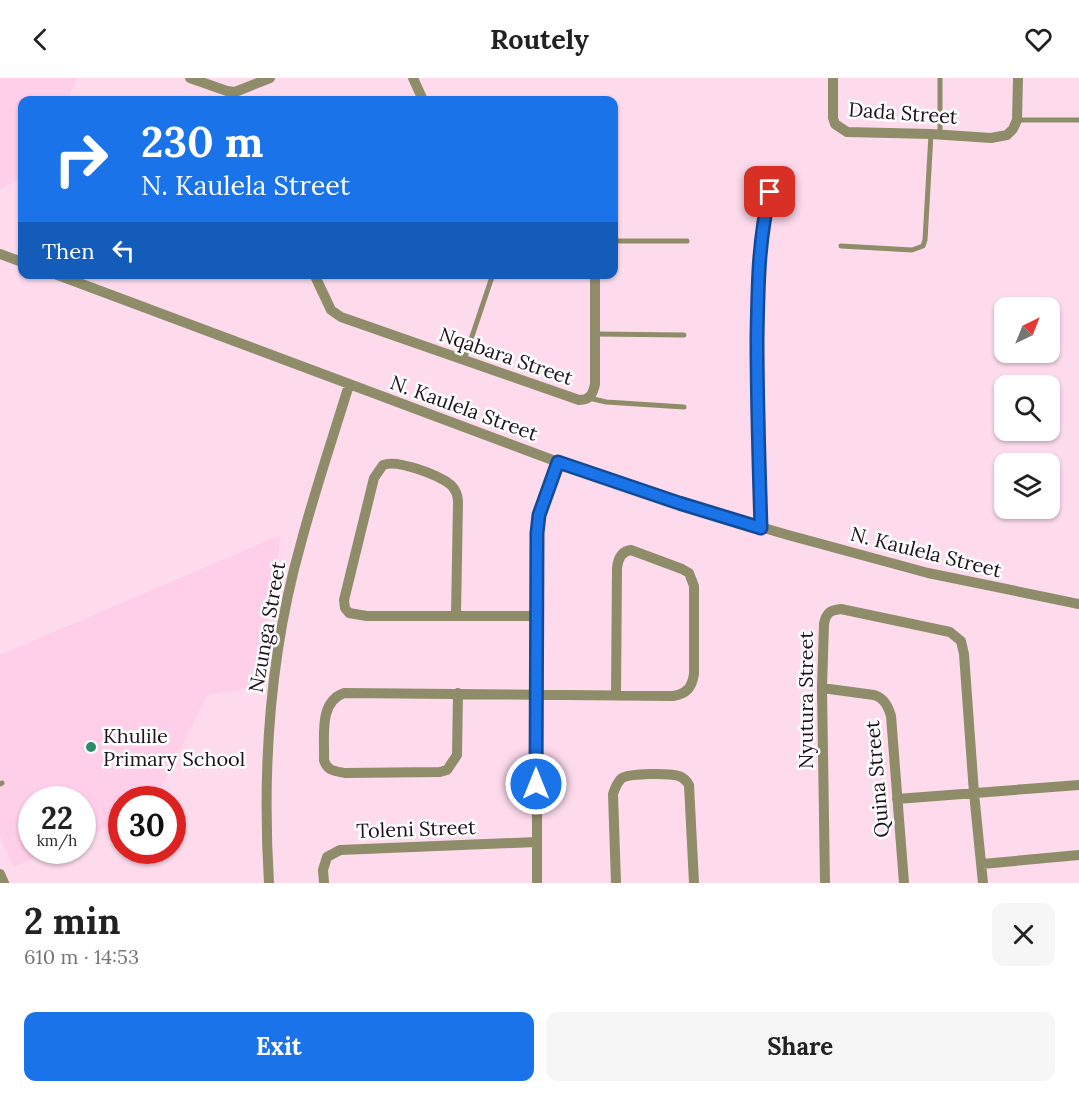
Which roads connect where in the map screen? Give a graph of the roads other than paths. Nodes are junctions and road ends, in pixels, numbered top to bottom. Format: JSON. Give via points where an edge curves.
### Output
{"nodes":[{"id":1,"x":190,"y":78,"type":"edge"},
{"id":2,"x":270,"y":78,"type":"edge"},
{"id":3,"x":413,"y":78,"type":"edge"},
{"id":4,"x":833,"y":78,"type":"edge"},
{"id":5,"x":940,"y":78,"type":"edge"},
{"id":6,"x":1018,"y":78,"type":"edge"},
{"id":7,"x":237,"y":96,"type":"edge"},
{"id":8,"x":421,"y":96,"type":"edge"},
{"id":9,"x":1079,"y":120,"type":"edge"},
{"id":10,"x":1015,"y":124,"type":"junction"},
{"id":11,"x":936,"y":134,"type":"junction"},
{"id":12,"x":775,"y":181,"type":"dead end"},
{"id":13,"x":618,"y":241,"type":"edge"},
{"id":14,"x":687,"y":241,"type":"dead end"},
{"id":15,"x":841,"y":246,"type":"dead end"},
{"id":16,"x":0,"y":254,"type":"edge"},
{"id":17,"x":18,"y":261,"type":"edge"},
{"id":18,"x":68,"y":279,"type":"edge"},
{"id":19,"x":316,"y":279,"type":"edge"},
{"id":20,"x":491,"y":279,"type":"edge"},
{"id":21,"x":595,"y":279,"type":"edge"},
{"id":22,"x":595,"y":334,"type":"junction"},
{"id":23,"x":684,"y":335,"type":"dead end"},
{"id":24,"x":464,"y":360,"type":"junction"},
{"id":25,"x":349,"y":385,"type":"junction"},
{"id":26,"x":589,"y":398,"type":"junction"},
{"id":27,"x":684,"y":407,"type":"dead end"},
{"id":28,"x":558,"y":462,"type":"junction"},
{"id":29,"x":761,"y":528,"type":"junction"},
{"id":30,"x":1079,"y":604,"type":"edge"},
{"id":31,"x":456,"y":615,"type":"junction"},
{"id":32,"x":537,"y":616,"type":"junction"},
{"id":33,"x":822,"y":688,"type":"junction"},
{"id":34,"x":459,"y":693,"type":"junction"},
{"id":35,"x":536,"y":695,"type":"junction"},
{"id":36,"x":616,"y":695,"type":"junction"},
{"id":37,"x":1079,"y":785,"type":"edge"},
{"id":38,"x":974,"y":794,"type":"junction"},
{"id":39,"x":897,"y":799,"type":"junction"},
{"id":40,"x":536,"y":842,"type":"junction"},
{"id":41,"x":1079,"y":855,"type":"edge"},
{"id":42,"x":982,"y":864,"type":"junction"},
{"id":43,"x":0,"y":874,"type":"edge"},
{"id":44,"x":4,"y":883,"type":"edge"},
{"id":45,"x":269,"y":883,"type":"edge"},
{"id":46,"x":324,"y":883,"type":"edge"},
{"id":47,"x":537,"y":883,"type":"edge"},
{"id":48,"x":616,"y":883,"type":"edge"},
{"id":49,"x":694,"y":883,"type":"edge"},
{"id":50,"x":825,"y":883,"type":"edge"},
{"id":51,"x":904,"y":883,"type":"edge"},
{"id":52,"x":983,"y":883,"type":"edge"}],
"edges":[{"from":1,"to":7,"type":"street"},
{"from":2,"to":7,"type":"street"},
{"from":3,"to":8,"type":"street"},
{"from":4,"to":11,"type":"street","name":"Dada Street","via":[[831,112],[841,129]]},
{"from":5,"to":11,"type":"lane"},
{"from":6,"to":10,"type":"street"},
{"from":9,"to":10,"type":"lane"},
{"from":10,"to":11,"type":"street","name":"Dada Street","via":[[1002,137]]},
{"from":11,"to":15,"type":"lane","via":[[923,246],[912,250]]},
{"from":12,"to":29,"type":"lane","via":[[764,216],[758,263]]},
{"from":13,"to":14,"type":"lane"},
{"from":16,"to":17,"type":"street"},
{"from":18,"to":25,"type":"street","name":"N. Kaulela Street"},
{"from":19,"to":24,"type":"street","name":"Nqabara Street","via":[[331,310],[341,317]]},
{"from":20,"to":24,"type":"lane"},
{"from":21,"to":22,"type":"street","name":"Nqabara Street"},
{"from":22,"to":23,"type":"lane"},
{"from":22,"to":26,"type":"street","name":"Nqabara Street","via":[[595,384]]},
{"from":24,"to":26,"type":"street","name":"Nqabara Street","via":[[579,400]]},
{"from":25,"to":28,"type":"street","name":"N. Kaulela Street"},
{"from":25,"to":45,"type":"street","name":"Nzunga Street","via":[[300,544],[284,616],[267,772]]},
{"from":26,"to":27,"type":"lane"},
{"from":28,"to":29,"type":"street","name":"N. Kaulela Street"},
{"from":28,"to":32,"type":"street","via":[[539,515]]},
{"from":29,"to":30,"type":"street","name":"N. Kaulela Street","via":[[928,573]]},
{"from":31,"to":31,"type":"street","via":[[456,490],[442,479],[396,462],[383,465],[374,478],[345,608],[349,613],[367,616]]},
{"from":31,"to":32,"type":"street"},
{"from":32,"to":35,"type":"street"},
{"from":33,"to":38,"type":"street","name":"Nyutura Street","via":[[825,616],[834,609],[957,636],[964,654]]},
{"from":33,"to":39,"type":"street","name":"Quina Street","via":[[874,695],[888,706]]},
{"from":33,"to":50,"type":"street","name":"Nyutura Street"},
{"from":34,"to":34,"type":"street","via":[[456,755],[447,770],[345,773],[326,765],[326,711],[336,696]]},
{"from":34,"to":35,"type":"street"},
{"from":35,"to":36,"type":"street"},
{"from":35,"to":40,"type":"street"},
{"from":36,"to":36,"type":"street","via":[[680,695],[690,687],[694,674],[692,578],[682,569],[631,550],[623,553],[617,563]]},
{"from":37,"to":38,"type":"street"},
{"from":38,"to":39,"type":"street"},
{"from":38,"to":42,"type":"street","name":"Nyutura Street"},
{"from":39,"to":51,"type":"street","name":"Quina Street"},
{"from":40,"to":46,"type":"street","name":"Toleni Street","via":[[340,850],[327,857]]},
{"from":40,"to":47,"type":"street"},
{"from":41,"to":42,"type":"street"},
{"from":42,"to":52,"type":"street","name":"Nyutura Street"},
{"from":43,"to":44,"type":"street"},
{"from":48,"to":49,"type":"street","via":[[613,794],[617,785],[627,776],[671,774],[682,777],[689,785]]}]}
